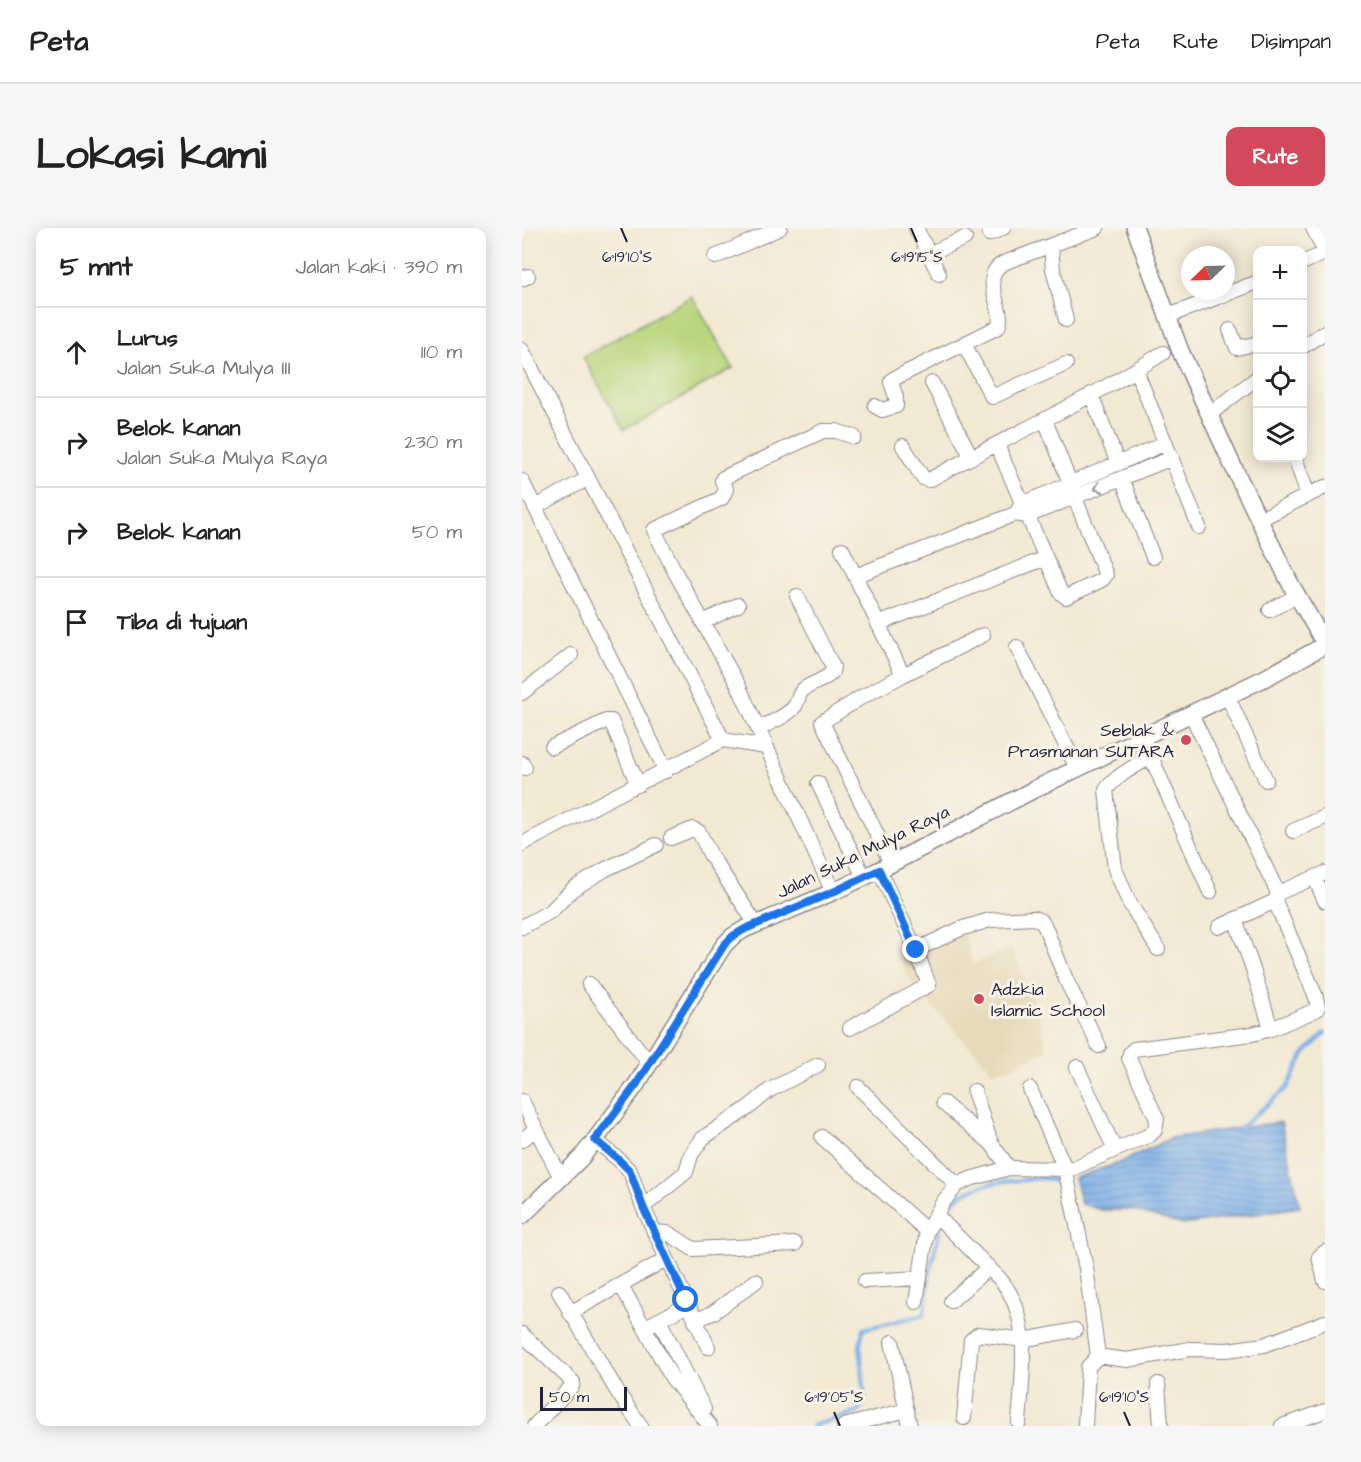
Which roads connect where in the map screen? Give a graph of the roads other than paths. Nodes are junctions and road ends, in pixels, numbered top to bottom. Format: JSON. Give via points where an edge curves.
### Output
{"nodes":[{"id":1,"x":780,"y":228,"type":"edge"},
{"id":2,"x":916,"y":228,"type":"edge"},
{"id":3,"x":1003,"y":228,"type":"edge"},
{"id":4,"x":1097,"y":228,"type":"edge"},
{"id":5,"x":1136,"y":228,"type":"edge"},
{"id":6,"x":1313,"y":228,"type":"edge"},
{"id":7,"x":989,"y":234,"type":"dead end"},
{"id":8,"x":965,"y":238,"type":"dead end"},
{"id":9,"x":1051,"y":246,"type":"junction"},
{"id":10,"x":1325,"y":252,"type":"edge"},
{"id":11,"x":928,"y":254,"type":"junction"},
{"id":12,"x":716,"y":257,"type":"dead end"},
{"id":13,"x":1307,"y":261,"type":"edge"},
{"id":14,"x":939,"y":274,"type":"dead end"},
{"id":15,"x":1253,"y":284,"type":"edge"},
{"id":16,"x":1168,"y":316,"type":"junction"},
{"id":17,"x":1066,"y":320,"type":"dead end"},
{"id":18,"x":1230,"y":330,"type":"dead end"},
{"id":19,"x":1325,"y":333,"type":"edge"},
{"id":20,"x":964,"y":344,"type":"junction"},
{"id":21,"x":1253,"y":344,"type":"edge"},
{"id":22,"x":1307,"y":344,"type":"edge"},
{"id":23,"x":522,"y":350,"type":"edge"},
{"id":24,"x":1163,"y":353,"type":"dead end"},
{"id":25,"x":1066,"y":364,"type":"dead end"},
{"id":26,"x":1136,"y":370,"type":"junction"},
{"id":27,"x":1253,"y":380,"type":"edge"},
{"id":28,"x":933,"y":383,"type":"dead end"},
{"id":29,"x":1091,"y":394,"type":"junction"},
{"id":30,"x":875,"y":406,"type":"dead end"},
{"id":31,"x":1210,"y":414,"type":"junction"},
{"id":32,"x":1045,"y":420,"type":"junction"},
{"id":33,"x":854,"y":437,"type":"dead end"},
{"id":34,"x":1166,"y":443,"type":"junction"},
{"id":35,"x":997,"y":445,"type":"junction"},
{"id":36,"x":903,"y":446,"type":"dead end"},
{"id":37,"x":971,"y":456,"type":"junction"},
{"id":38,"x":1172,"y":458,"type":"junction"},
{"id":39,"x":1296,"y":462,"type":"edge"},
{"id":40,"x":1118,"y":464,"type":"junction"},
{"id":41,"x":587,"y":479,"type":"junction"},
{"id":42,"x":1122,"y":479,"type":"junction"},
{"id":43,"x":522,"y":481,"type":"edge"},
{"id":44,"x":1070,"y":483,"type":"junction"},
{"id":45,"x":1325,"y":487,"type":"edge"},
{"id":46,"x":1308,"y":495,"type":"junction"},
{"id":47,"x":1075,"y":498,"type":"junction"},
{"id":48,"x":535,"y":507,"type":"junction"},
{"id":49,"x":1021,"y":511,"type":"junction"},
{"id":50,"x":1258,"y":520,"type":"junction"},
{"id":51,"x":1199,"y":527,"type":"dead end"},
{"id":52,"x":842,"y":549,"type":"dead end"},
{"id":53,"x":1154,"y":556,"type":"dead end"},
{"id":54,"x":1046,"y":558,"type":"junction"},
{"id":55,"x":855,"y":576,"type":"junction"},
{"id":56,"x":798,"y":596,"type":"dead end"},
{"id":57,"x":1297,"y":596,"type":"junction"},
{"id":58,"x":738,"y":605,"type":"dead end"},
{"id":59,"x":1270,"y":610,"type":"dead end"},
{"id":60,"x":703,"y":622,"type":"junction"},
{"id":61,"x":878,"y":624,"type":"junction"},
{"id":62,"x":983,"y":635,"type":"dead end"},
{"id":63,"x":1017,"y":647,"type":"dead end"},
{"id":64,"x":1324,"y":648,"type":"edge"},
{"id":65,"x":572,"y":655,"type":"dead end"},
{"id":66,"x":903,"y":675,"type":"junction"},
{"id":67,"x":522,"y":693,"type":"edge"},
{"id":68,"x":1227,"y":695,"type":"junction"},
{"id":69,"x":1191,"y":714,"type":"junction"},
{"id":70,"x":758,"y":729,"type":"junction"},
{"id":71,"x":1142,"y":736,"type":"junction"},
{"id":72,"x":723,"y":740,"type":"junction"},
{"id":73,"x":552,"y":747,"type":"dead end"},
{"id":74,"x":766,"y":747,"type":"junction"},
{"id":75,"x":1152,"y":756,"type":"junction"},
{"id":76,"x":1077,"y":768,"type":"junction"},
{"id":77,"x":666,"y":771,"type":"junction"},
{"id":78,"x":1266,"y":780,"type":"dead end"},
{"id":79,"x":818,"y":783,"type":"dead end"},
{"id":80,"x":638,"y":785,"type":"junction"},
{"id":81,"x":1325,"y":817,"type":"edge"},
{"id":82,"x":1293,"y":831,"type":"dead end"},
{"id":83,"x":670,"y":838,"type":"dead end"},
{"id":84,"x":522,"y":844,"type":"edge"},
{"id":85,"x":656,"y":845,"type":"dead end"},
{"id":86,"x":878,"y":870,"type":"junction"},
{"id":87,"x":1320,"y":875,"type":"edge"},
{"id":88,"x":833,"y":892,"type":"junction"},
{"id":89,"x":1210,"y":892,"type":"dead end"},
{"id":90,"x":1276,"y":897,"type":"junction"},
{"id":91,"x":1325,"y":901,"type":"edge"},
{"id":92,"x":1235,"y":919,"type":"junction"},
{"id":93,"x":756,"y":924,"type":"junction"},
{"id":94,"x":522,"y":927,"type":"edge"},
{"id":95,"x":1219,"y":927,"type":"dead end"},
{"id":96,"x":1158,"y":949,"type":"dead end"},
{"id":97,"x":916,"y":950,"type":"junction"},
{"id":98,"x":590,"y":984,"type":"dead end"},
{"id":99,"x":850,"y":1028,"type":"dead end"},
{"id":100,"x":1271,"y":1029,"type":"junction"},
{"id":101,"x":1099,"y":1046,"type":"dead end"},
{"id":102,"x":650,"y":1063,"type":"junction"},
{"id":103,"x":819,"y":1065,"type":"dead end"},
{"id":104,"x":1077,"y":1067,"type":"dead end"},
{"id":105,"x":858,"y":1087,"type":"dead end"},
{"id":106,"x":1030,"y":1089,"type":"dead end"},
{"id":107,"x":974,"y":1091,"type":"dead end"},
{"id":108,"x":522,"y":1101,"type":"edge"},
{"id":109,"x":943,"y":1103,"type":"dead end"},
{"id":110,"x":536,"y":1129,"type":"junction"},
{"id":111,"x":822,"y":1137,"type":"dead end"},
{"id":112,"x":522,"y":1140,"type":"edge"},
{"id":113,"x":595,"y":1140,"type":"junction"},
{"id":114,"x":991,"y":1143,"type":"junction"},
{"id":115,"x":1115,"y":1150,"type":"junction"},
{"id":116,"x":1009,"y":1168,"type":"junction"},
{"id":117,"x":1066,"y":1172,"type":"junction"},
{"id":118,"x":560,"y":1176,"type":"junction"},
{"id":119,"x":957,"y":1185,"type":"junction"},
{"id":120,"x":643,"y":1207,"type":"junction"},
{"id":121,"x":522,"y":1216,"type":"edge"},
{"id":122,"x":939,"y":1218,"type":"junction"},
{"id":123,"x":927,"y":1231,"type":"junction"},
{"id":124,"x":654,"y":1232,"type":"junction"},
{"id":125,"x":795,"y":1244,"type":"dead end"},
{"id":126,"x":1325,"y":1252,"type":"edge"},
{"id":127,"x":661,"y":1262,"type":"dead end"},
{"id":128,"x":989,"y":1267,"type":"junction"},
{"id":129,"x":920,"y":1278,"type":"junction"},
{"id":130,"x":756,"y":1281,"type":"dead end"},
{"id":131,"x":865,"y":1281,"type":"dead end"},
{"id":132,"x":1325,"y":1281,"type":"edge"},
{"id":133,"x":621,"y":1285,"type":"junction"},
{"id":134,"x":560,"y":1292,"type":"dead end"},
{"id":135,"x":951,"y":1301,"type":"dead end"},
{"id":136,"x":916,"y":1302,"type":"dead end"},
{"id":137,"x":682,"y":1308,"type":"dead end"},
{"id":138,"x":570,"y":1313,"type":"junction"},
{"id":139,"x":658,"y":1320,"type":"junction"},
{"id":140,"x":695,"y":1322,"type":"junction"},
{"id":141,"x":1325,"y":1322,"type":"edge"},
{"id":142,"x":644,"y":1327,"type":"junction"},
{"id":143,"x":1075,"y":1330,"type":"dead end"},
{"id":144,"x":522,"y":1334,"type":"edge"},
{"id":145,"x":1023,"y":1340,"type":"junction"},
{"id":146,"x":892,"y":1342,"type":"dead end"},
{"id":147,"x":708,"y":1347,"type":"dead end"},
{"id":148,"x":1098,"y":1356,"type":"junction"},
{"id":149,"x":1158,"y":1384,"type":"dead end"},
{"id":150,"x":907,"y":1410,"type":"junction"},
{"id":151,"x":1325,"y":1411,"type":"edge"},
{"id":152,"x":964,"y":1418,"type":"dead end"},
{"id":153,"x":1019,"y":1423,"type":"dead end"},
{"id":154,"x":534,"y":1426,"type":"edge"},
{"id":155,"x":641,"y":1426,"type":"edge"},
{"id":156,"x":712,"y":1426,"type":"edge"},
{"id":157,"x":844,"y":1426,"type":"edge"},
{"id":158,"x":910,"y":1426,"type":"edge"},
{"id":159,"x":1085,"y":1426,"type":"edge"},
{"id":160,"x":1161,"y":1426,"type":"edge"},
{"id":161,"x":1282,"y":1426,"type":"edge"}],
"edges":[{"from":1,"to":12,"type":"street"},
{"from":2,"to":11,"type":"street"},
{"from":3,"to":7,"type":"street"},
{"from":4,"to":9,"type":"street"},
{"from":5,"to":16,"type":"street"},
{"from":6,"to":10,"type":"street"},
{"from":8,"to":11,"type":"street"},
{"from":9,"to":17,"type":"street"},
{"from":9,"to":20,"type":"street","via":[[996,267],[993,280],[1001,323]]},
{"from":10,"to":13,"type":"street"},
{"from":11,"to":14,"type":"street"},
{"from":15,"to":16,"type":"street"},
{"from":16,"to":31,"type":"street"},
{"from":18,"to":21,"type":"street","via":[[1237,348]]},
{"from":19,"to":22,"type":"street"},
{"from":20,"to":25,"type":"street","via":[[993,398]]},
{"from":20,"to":30,"type":"street","via":[[893,379],[896,406],[882,410]]},
{"from":23,"to":41,"type":"street"},
{"from":24,"to":26,"type":"street"},
{"from":26,"to":29,"type":"street"},
{"from":26,"to":34,"type":"street"},
{"from":27,"to":31,"type":"street"},
{"from":28,"to":37,"type":"street"},
{"from":29,"to":32,"type":"street"},
{"from":29,"to":40,"type":"street"},
{"from":31,"to":50,"type":"street"},
{"from":32,"to":35,"type":"street"},
{"from":32,"to":44,"type":"street"},
{"from":33,"to":60,"type":"street","via":[[828,430],[795,443],[724,477],[726,492],[722,498],[654,530]]},
{"from":34,"to":38,"type":"street"},
{"from":34,"to":40,"type":"street"},
{"from":35,"to":37,"type":"street"},
{"from":35,"to":49,"type":"street"},
{"from":36,"to":37,"type":"street","via":[[926,480]]},
{"from":38,"to":42,"type":"street"},
{"from":38,"to":51,"type":"street"},
{"from":39,"to":46,"type":"street"},
{"from":40,"to":44,"type":"street"},
{"from":41,"to":48,"type":"street"},
{"from":41,"to":72,"type":"street"},
{"from":42,"to":47,"type":"street","one_way":true},
{"from":42,"to":53,"type":"street"},
{"from":43,"to":48,"type":"street"},
{"from":44,"to":49,"type":"street"},
{"from":45,"to":46,"type":"street"},
{"from":46,"to":50,"type":"street"},
{"from":47,"to":49,"type":"street"},
{"from":47,"to":54,"type":"street","via":[[1105,578],[1064,597]]},
{"from":48,"to":77,"type":"street"},
{"from":49,"to":54,"type":"street"},
{"from":49,"to":55,"type":"street"},
{"from":50,"to":57,"type":"street"},
{"from":52,"to":55,"type":"street"},
{"from":54,"to":61,"type":"street"},
{"from":55,"to":61,"type":"street"},
{"from":56,"to":70,"type":"street","via":[[832,672],[803,690],[786,714]]},
{"from":57,"to":59,"type":"street"},
{"from":57,"to":64,"type":"street"},
{"from":58,"to":60,"type":"street"},
{"from":60,"to":70,"type":"street"},
{"from":61,"to":66,"type":"street"},
{"from":62,"to":66,"type":"street"},
{"from":63,"to":76,"type":"street"},
{"from":64,"to":68,"type":"street","name":"Jalan Suka Mulya Raya"},
{"from":65,"to":67,"type":"street"},
{"from":66,"to":86,"type":"street","via":[[823,720]]},
{"from":68,"to":69,"type":"street","name":"Jalan Suka Mulya Raya"},
{"from":68,"to":78,"type":"street"},
{"from":69,"to":71,"type":"street","name":"Jalan Suka Mulya Raya"},
{"from":69,"to":90,"type":"street"},
{"from":70,"to":74,"type":"street"},
{"from":71,"to":75,"type":"street"},
{"from":71,"to":76,"type":"street","name":"Jalan Suka Mulya Raya"},
{"from":72,"to":74,"type":"street"},
{"from":72,"to":77,"type":"street"},
{"from":73,"to":80,"type":"street","via":[[611,722]]},
{"from":74,"to":88,"type":"street"},
{"from":75,"to":89,"type":"street"},
{"from":75,"to":96,"type":"street","via":[[1106,790],[1115,869],[1129,902]]},
{"from":76,"to":86,"type":"street","name":"Jalan Suka Mulya Raya"},
{"from":77,"to":80,"type":"street"},
{"from":79,"to":86,"type":"street"},
{"from":80,"to":84,"type":"street"},
{"from":81,"to":82,"type":"street"},
{"from":83,"to":93,"type":"street","via":[[693,829],[699,832]]},
{"from":85,"to":94,"type":"street","via":[[604,870],[573,889],[551,911]]},
{"from":86,"to":88,"type":"street","name":"Jalan Suka Mulya Raya"},
{"from":86,"to":97,"type":"street"},
{"from":87,"to":90,"type":"street"},
{"from":87,"to":91,"type":"street"},
{"from":88,"to":93,"type":"street","name":"Jalan Suka Mulya Raya"},
{"from":90,"to":92,"type":"street"},
{"from":90,"to":100,"type":"street","via":[[1318,1007]]},
{"from":92,"to":95,"type":"street"},
{"from":92,"to":100,"type":"street"},
{"from":93,"to":102,"type":"street","name":"Jalan Suka Mulya Raya","via":[[724,945]]},
{"from":97,"to":99,"type":"street","via":[[929,985]]},
{"from":97,"to":101,"type":"street","via":[[990,920],[1041,921]]},
{"from":98,"to":102,"type":"street"},
{"from":100,"to":115,"type":"street","via":[[1134,1049],[1129,1058],[1157,1126],[1150,1135]]},
{"from":102,"to":113,"type":"street","name":"Jalan Suka Mulya Raya"},
{"from":103,"to":120,"type":"street","via":[[770,1090],[703,1138],[691,1155],[686,1172]]},
{"from":104,"to":115,"type":"street"},
{"from":105,"to":119,"type":"street"},
{"from":106,"to":117,"type":"street"},
{"from":107,"to":114,"type":"street"},
{"from":108,"to":110,"type":"street"},
{"from":109,"to":114,"type":"street"},
{"from":110,"to":112,"type":"street"},
{"from":110,"to":118,"type":"street"},
{"from":111,"to":123,"type":"street"},
{"from":113,"to":118,"type":"street","name":"Jalan Suka Mulya Raya"},
{"from":113,"to":120,"type":"street","via":[[630,1171]]},
{"from":114,"to":116,"type":"street"},
{"from":115,"to":117,"type":"street"},
{"from":116,"to":117,"type":"street"},
{"from":116,"to":119,"type":"street"},
{"from":117,"to":148,"type":"street","via":[[1086,1268]]},
{"from":118,"to":121,"type":"street","name":"Jalan Suka Mulya Raya"},
{"from":119,"to":122,"type":"street","via":[[943,1202]]},
{"from":120,"to":124,"type":"street"},
{"from":122,"to":123,"type":"street"},
{"from":122,"to":128,"type":"street"},
{"from":123,"to":129,"type":"street"},
{"from":124,"to":125,"type":"street","via":[[668,1233],[693,1249]]},
{"from":124,"to":140,"type":"street"},
{"from":126,"to":132,"type":"street","via":[[1319,1257]]},
{"from":127,"to":133,"type":"street"},
{"from":128,"to":135,"type":"street"},
{"from":128,"to":145,"type":"street","via":[[1016,1301]]},
{"from":129,"to":131,"type":"street"},
{"from":129,"to":136,"type":"street"},
{"from":130,"to":140,"type":"street"},
{"from":133,"to":138,"type":"street"},
{"from":133,"to":142,"type":"street"},
{"from":134,"to":138,"type":"street"},
{"from":137,"to":139,"type":"street"},
{"from":138,"to":155,"type":"street"},
{"from":139,"to":142,"type":"street"},
{"from":139,"to":156,"type":"street"},
{"from":140,"to":147,"type":"street"},
{"from":141,"to":148,"type":"street","via":[[1264,1346],[1190,1349],[1127,1360]]},
{"from":142,"to":156,"type":"street","via":[[672,1378]]},
{"from":143,"to":145,"type":"street"},
{"from":144,"to":154,"type":"street","via":[[573,1382]]},
{"from":145,"to":152,"type":"street","via":[[979,1334],[971,1340]]},
{"from":145,"to":153,"type":"street"},
{"from":146,"to":150,"type":"street"},
{"from":148,"to":159,"type":"street","via":[[1088,1367]]},
{"from":149,"to":160,"type":"street"},
{"from":150,"to":157,"type":"street"},
{"from":150,"to":158,"type":"street"},
{"from":151,"to":161,"type":"street"}]}
